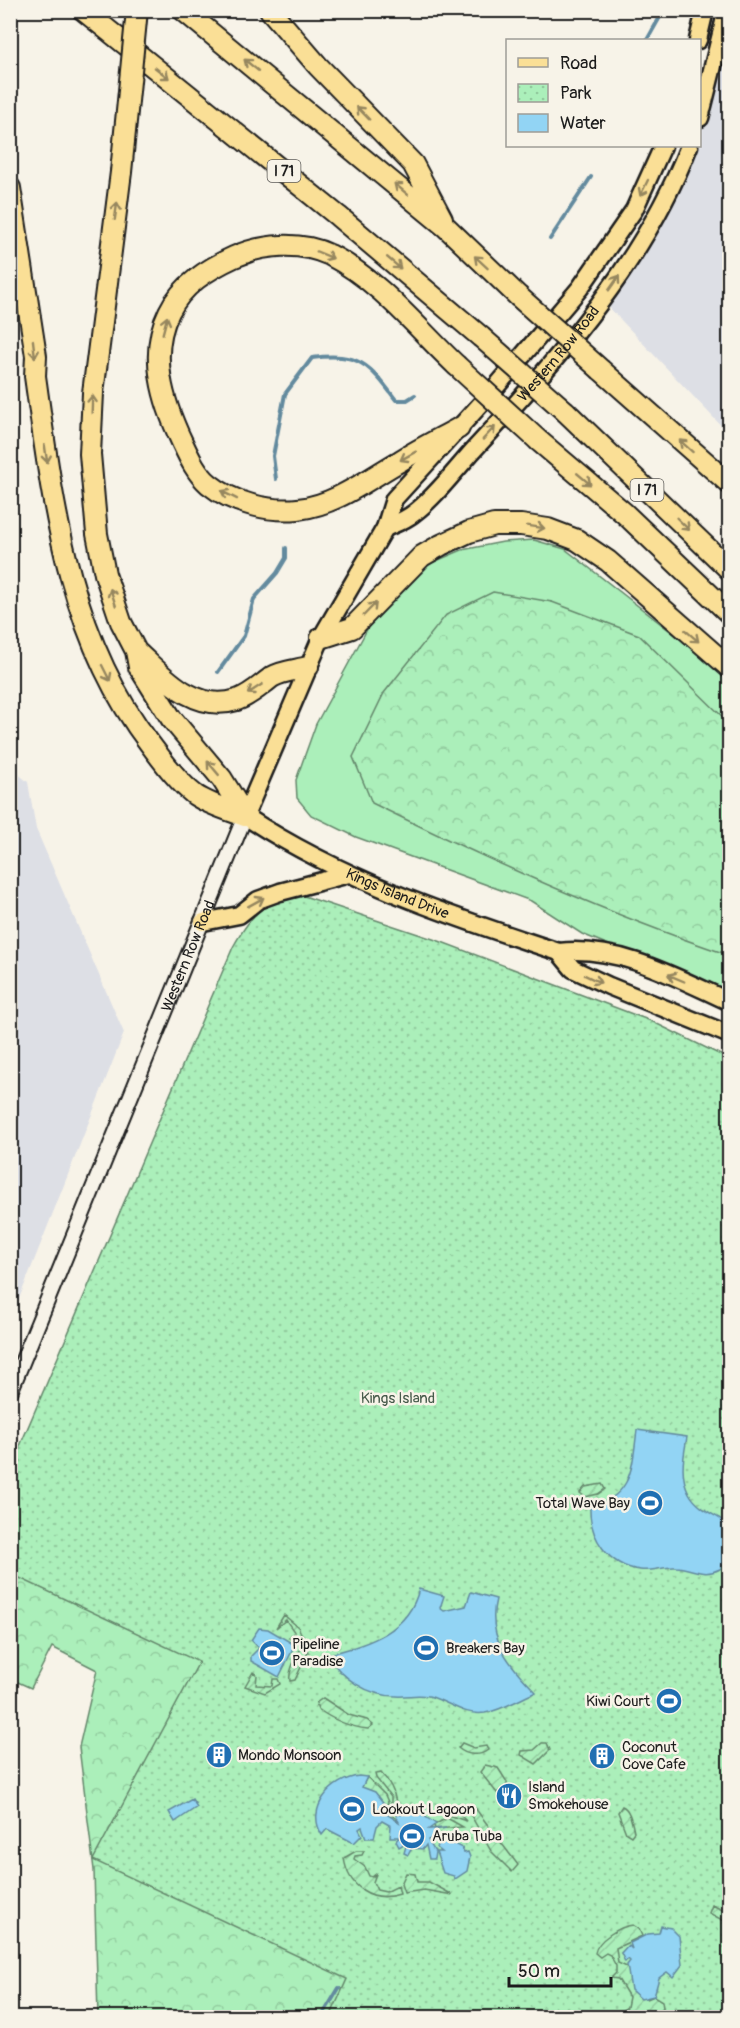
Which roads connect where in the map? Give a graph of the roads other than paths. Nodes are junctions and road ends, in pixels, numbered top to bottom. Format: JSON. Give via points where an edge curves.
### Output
{"nodes":[{"id":1,"x":83,"y":10,"type":"edge"},
{"id":2,"x":137,"y":10,"type":"edge"},
{"id":3,"x":183,"y":10,"type":"edge"},
{"id":4,"x":270,"y":10,"type":"edge"},
{"id":5,"x":705,"y":10,"type":"edge"},
{"id":6,"x":727,"y":10,"type":"edge"},
{"id":7,"x":698,"y":39,"type":"edge"},
{"id":8,"x":701,"y":110,"type":"edge"},
{"id":9,"x":663,"y":147,"type":"edge"},
{"id":10,"x":689,"y":147,"type":"edge"},
{"id":11,"x":10,"y":188,"type":"edge"},
{"id":12,"x":446,"y":227,"type":"junction"},
{"id":13,"x":459,"y":428,"type":"junction"},
{"id":14,"x":729,"y":484,"type":"edge"},
{"id":15,"x":386,"y":528,"type":"junction"},
{"id":16,"x":729,"y":570,"type":"edge"},
{"id":17,"x":729,"y":614,"type":"edge"},
{"id":18,"x":321,"y":638,"type":"junction"},
{"id":19,"x":136,"y":651,"type":"junction"},
{"id":20,"x":308,"y":667,"type":"junction"},
{"id":21,"x":729,"y":668,"type":"edge"},
{"id":22,"x":245,"y":816,"type":"junction"},
{"id":23,"x":350,"y":874,"type":"junction"},
{"id":24,"x":202,"y":922,"type":"junction"},
{"id":25,"x":559,"y":952,"type":"junction"},
{"id":26,"x":729,"y":1002,"type":"edge"},
{"id":27,"x":729,"y":1035,"type":"edge"},
{"id":28,"x":10,"y":1392,"type":"edge"}],
"edges":[{"from":1,"to":16,"type":"highway","number":"I 71","one_way":true,"bridge":true,"via":[[481,337],[565,411]]},
{"from":19,"to":2,"type":"highway","one_way":true,"bridge":true,"via":[[121,622],[105,574],[94,514],[90,454],[99,333],[121,172]]},
{"from":12,"to":3,"type":"highway","one_way":true},
{"from":12,"to":4,"type":"highway","one_way":true,"via":[[413,164]]},
{"from":5,"to":7,"type":"main road"},
{"from":6,"to":8,"type":"main road"},
{"from":9,"to":13,"type":"main road","name":"Western Row Road","one_way":true,"via":[[634,210],[580,288]]},
{"from":15,"to":10,"type":"main road","name":"Western Row Road","one_way":true,"via":[[414,514],[505,416],[602,300],[652,224]]},
{"from":11,"to":22,"type":"highway","one_way":true,"via":[[55,516],[84,623],[110,681],[155,751],[194,794]]},
{"from":14,"to":12,"type":"highway","one_way":true,"bridge":true},
{"from":13,"to":15,"type":"main road","name":"Western Row Road","via":[[394,499]]},
{"from":13,"to":17,"type":"highway","one_way":true,"bridge":true,"via":[[321,505],[268,508],[244,502],[208,483],[192,464],[170,418],[160,384],[159,346],[169,312],[185,289],[208,269],[245,252],[279,246],[306,247],[330,255],[377,289]]},
{"from":15,"to":18,"type":"main road","name":"Western Row Road"},
{"from":18,"to":20,"type":"main road","name":"Western Row Road"},
{"from":18,"to":21,"type":"highway","one_way":true,"via":[[352,628],[422,556],[441,545],[494,525],[521,525],[548,529],[577,540],[608,561]]},
{"from":20,"to":19,"type":"highway","one_way":true,"via":[[274,676],[238,699],[221,702],[201,700],[168,683]]},
{"from":22,"to":19,"type":"highway","one_way":true,"via":[[222,779],[151,689],[139,667]]},
{"from":20,"to":22,"type":"main road","name":"Western Row Road"},
{"from":22,"to":23,"type":"main road","name":"Kings Island Drive","via":[[286,843]]},
{"from":22,"to":24,"type":"street","name":"Western Row Road"},
{"from":24,"to":23,"type":"main road","one_way":true,"via":[[239,915],[249,905],[280,892]]},
{"from":23,"to":25,"type":"main road","name":"Kings Island Drive"},
{"from":24,"to":28,"type":"street","name":"Western Row Road"},
{"from":26,"to":25,"type":"main road","name":"Kings Island Drive","one_way":true,"via":[[620,956],[578,950]]},
{"from":25,"to":27,"type":"main road","name":"Kings Island Drive","one_way":true,"via":[[573,969]]}]}
